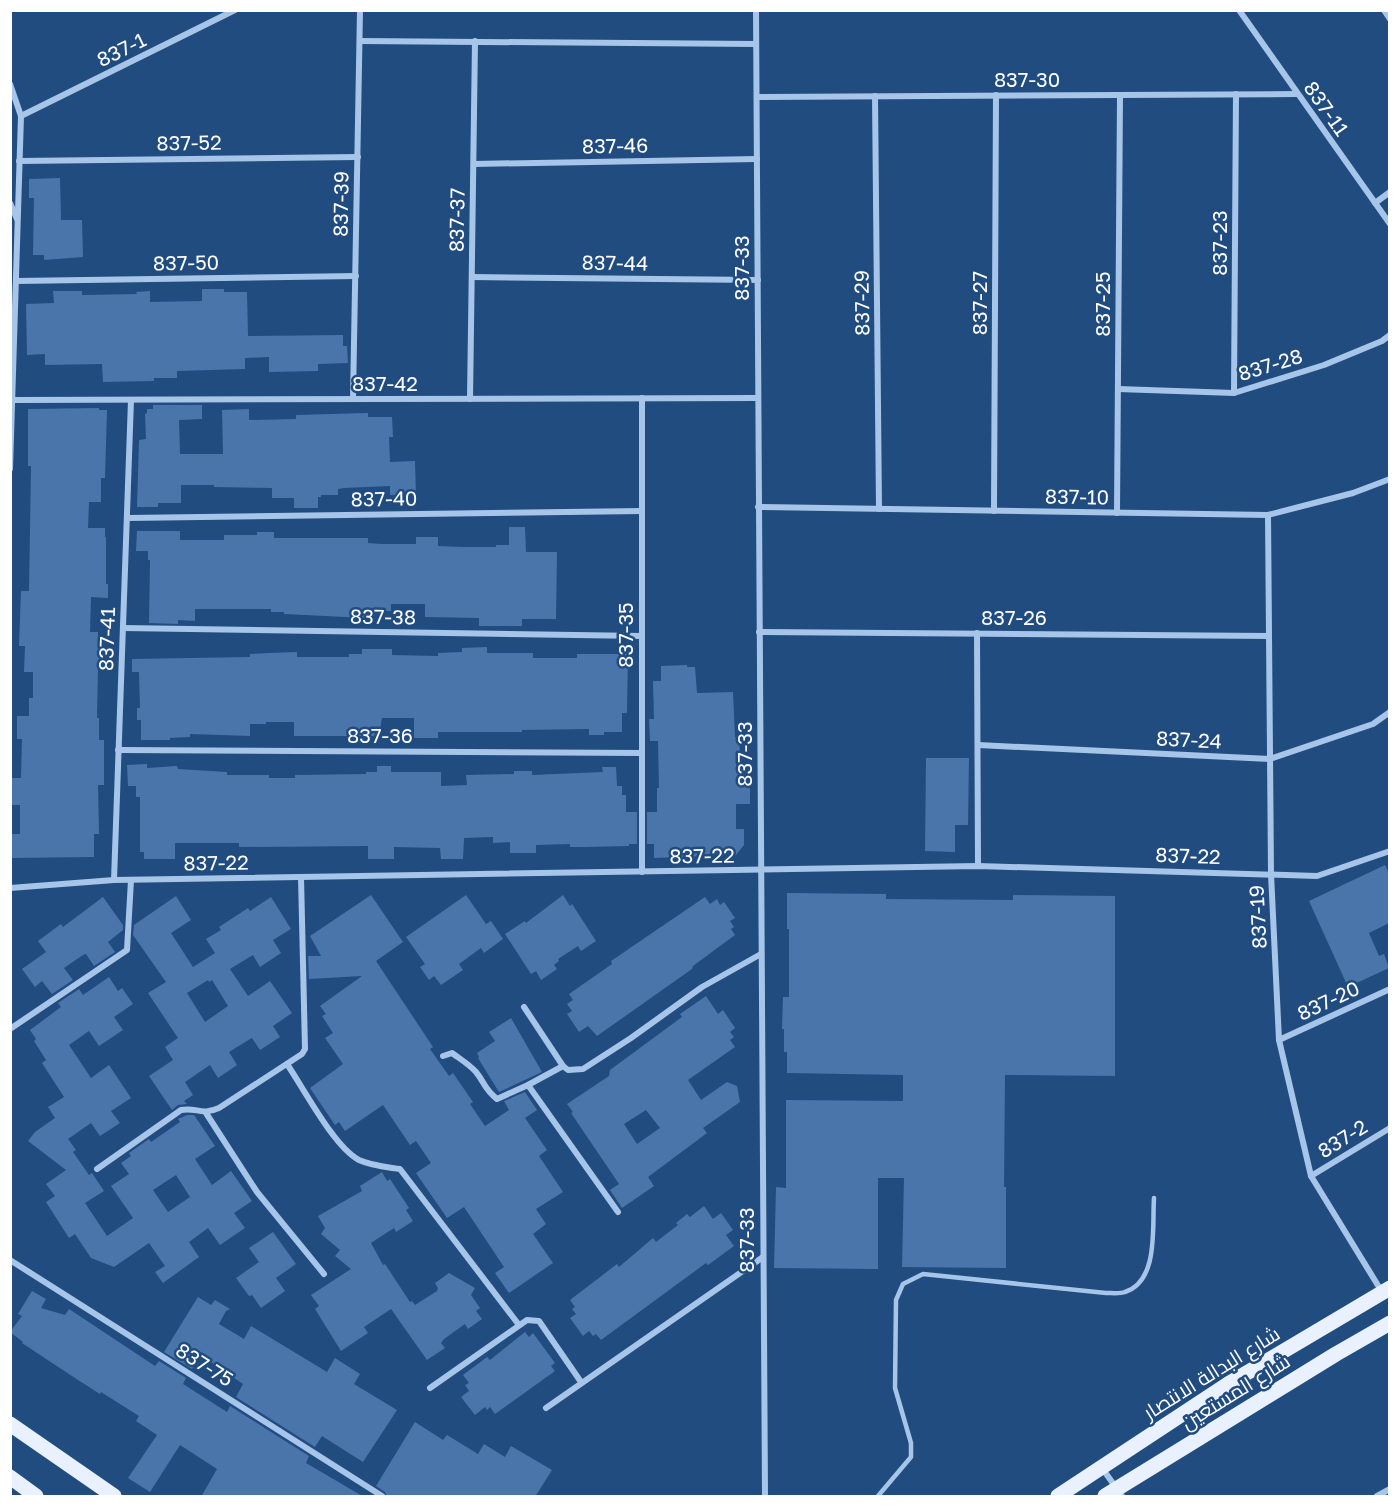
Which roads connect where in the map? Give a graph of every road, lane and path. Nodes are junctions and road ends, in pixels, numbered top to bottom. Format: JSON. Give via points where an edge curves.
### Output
{"nodes":[{"id":1,"x":235,"y":10,"type":"edge"},
{"id":2,"x":360,"y":10,"type":"edge"},
{"id":3,"x":756,"y":10,"type":"edge"},
{"id":4,"x":1239,"y":10,"type":"edge"},
{"id":5,"x":1384,"y":10,"type":"edge"},
{"id":6,"x":1389,"y":19,"type":"edge"},
{"id":7,"x":360,"y":41,"type":"junction"},
{"id":8,"x":475,"y":41,"type":"junction"},
{"id":9,"x":756,"y":44,"type":"junction"},
{"id":10,"x":10,"y":84,"type":"edge"},
{"id":11,"x":1236,"y":94,"type":"junction"},
{"id":12,"x":1297,"y":94,"type":"junction"},
{"id":13,"x":996,"y":95,"type":"junction"},
{"id":14,"x":1120,"y":95,"type":"junction"},
{"id":15,"x":875,"y":96,"type":"junction"},
{"id":16,"x":757,"y":97,"type":"junction"},
{"id":17,"x":21,"y":116,"type":"junction"},
{"id":18,"x":358,"y":157,"type":"junction"},
{"id":19,"x":757,"y":159,"type":"junction"},
{"id":20,"x":20,"y":161,"type":"junction"},
{"id":21,"x":474,"y":164,"type":"junction"},
{"id":22,"x":1389,"y":192,"type":"edge"},
{"id":23,"x":10,"y":203,"type":"edge"},
{"id":24,"x":1375,"y":203,"type":"junction"},
{"id":25,"x":18,"y":222,"type":"junction"},
{"id":26,"x":1389,"y":224,"type":"edge"},
{"id":27,"x":356,"y":276,"type":"junction"},
{"id":28,"x":472,"y":277,"type":"junction"},
{"id":29,"x":758,"y":280,"type":"junction"},
{"id":30,"x":16,"y":282,"type":"junction"},
{"id":31,"x":13,"y":308,"type":"edge"},
{"id":32,"x":1389,"y":335,"type":"edge"},
{"id":33,"x":1118,"y":389,"type":"junction"},
{"id":34,"x":1234,"y":393,"type":"junction"},
{"id":35,"x":642,"y":398,"type":"junction"},
{"id":36,"x":758,"y":398,"type":"junction"},
{"id":37,"x":353,"y":399,"type":"junction"},
{"id":38,"x":470,"y":399,"type":"junction"},
{"id":39,"x":12,"y":400,"type":"junction"},
{"id":40,"x":131,"y":400,"type":"junction"},
{"id":41,"x":10,"y":469,"type":"edge"},
{"id":42,"x":1389,"y":478,"type":"edge"},
{"id":43,"x":759,"y":507,"type":"junction"},
{"id":44,"x":879,"y":509,"type":"junction"},
{"id":45,"x":642,"y":511,"type":"junction"},
{"id":46,"x":994,"y":511,"type":"junction"},
{"id":47,"x":1117,"y":513,"type":"junction"},
{"id":48,"x":1268,"y":515,"type":"junction"},
{"id":49,"x":127,"y":518,"type":"junction"},
{"id":50,"x":123,"y":628,"type":"junction"},
{"id":51,"x":759,"y":632,"type":"junction"},
{"id":52,"x":977,"y":633,"type":"junction"},
{"id":53,"x":642,"y":636,"type":"junction"},
{"id":54,"x":1269,"y":636,"type":"junction"},
{"id":55,"x":1389,"y":712,"type":"edge"},
{"id":56,"x":978,"y":746,"type":"junction"},
{"id":57,"x":118,"y":750,"type":"junction"},
{"id":58,"x":642,"y":753,"type":"junction"},
{"id":59,"x":1270,"y":759,"type":"junction"},
{"id":60,"x":1389,"y":851,"type":"edge"},
{"id":61,"x":978,"y":866,"type":"junction"},
{"id":62,"x":761,"y":870,"type":"junction"},
{"id":63,"x":642,"y":872,"type":"junction"},
{"id":64,"x":1271,"y":874,"type":"junction"},
{"id":65,"x":301,"y":877,"type":"junction"},
{"id":66,"x":114,"y":880,"type":"junction"},
{"id":67,"x":131,"y":880,"type":"junction"},
{"id":68,"x":10,"y":888,"type":"edge"},
{"id":69,"x":761,"y":954,"type":"junction"},
{"id":70,"x":1389,"y":989,"type":"edge"},
{"id":71,"x":524,"y":1007,"type":"dead end"},
{"id":72,"x":10,"y":1029,"type":"edge"},
{"id":73,"x":1279,"y":1040,"type":"junction"},
{"id":74,"x":443,"y":1056,"type":"dead end"},
{"id":75,"x":287,"y":1064,"type":"junction"},
{"id":76,"x":563,"y":1066,"type":"junction"},
{"id":77,"x":528,"y":1085,"type":"junction"},
{"id":78,"x":206,"y":1113,"type":"junction"},
{"id":79,"x":1389,"y":1128,"type":"edge"},
{"id":80,"x":98,"y":1169,"type":"dead end"},
{"id":81,"x":1311,"y":1176,"type":"junction"},
{"id":82,"x":1154,"y":1198,"type":"dead end"},
{"id":83,"x":618,"y":1212,"type":"dead end"},
{"id":84,"x":763,"y":1257,"type":"junction"},
{"id":85,"x":10,"y":1260,"type":"edge"},
{"id":86,"x":324,"y":1274,"type":"dead end"},
{"id":87,"x":1386,"y":1291,"type":"edge"},
{"id":88,"x":1389,"y":1323,"type":"edge"},
{"id":89,"x":519,"y":1325,"type":"junction"},
{"id":90,"x":581,"y":1382,"type":"junction"},
{"id":91,"x":430,"y":1388,"type":"dead end"},
{"id":92,"x":546,"y":1408,"type":"dead end"},
{"id":93,"x":10,"y":1424,"type":"edge"},
{"id":94,"x":1101,"y":1468,"type":"junction"},
{"id":95,"x":10,"y":1477,"type":"edge"},
{"id":96,"x":1389,"y":1489,"type":"edge"},
{"id":97,"x":1115,"y":1494,"type":"edge"},
{"id":98,"x":36,"y":1497,"type":"edge"},
{"id":99,"x":114,"y":1497,"type":"edge"},
{"id":100,"x":382,"y":1497,"type":"edge"},
{"id":101,"x":765,"y":1497,"type":"edge"},
{"id":102,"x":878,"y":1497,"type":"edge"},
{"id":103,"x":1058,"y":1497,"type":"edge"},
{"id":104,"x":1377,"y":1497,"type":"edge"}],
"edges":[{"from":1,"to":17,"type":"street","name":"837-1"},
{"from":2,"to":7,"type":"street","name":"837-39"},
{"from":3,"to":9,"type":"street","name":"837-33"},
{"from":4,"to":12,"type":"street","name":"837-11"},
{"from":5,"to":6,"type":"street"},
{"from":7,"to":8,"type":"street"},
{"from":7,"to":18,"type":"street","name":"837-39"},
{"from":8,"to":9,"type":"street"},
{"from":8,"to":21,"type":"street","name":"837-37"},
{"from":9,"to":16,"type":"street","name":"837-33"},
{"from":10,"to":17,"type":"street"},
{"from":11,"to":12,"type":"street","name":"837-30"},
{"from":11,"to":14,"type":"street","name":"837-30"},
{"from":11,"to":34,"type":"street","name":"837-23"},
{"from":12,"to":24,"type":"street","name":"837-11"},
{"from":13,"to":14,"type":"street","name":"837-30"},
{"from":13,"to":15,"type":"street","name":"837-30"},
{"from":13,"to":46,"type":"street","name":"837-27"},
{"from":14,"to":33,"type":"street","name":"837-25"},
{"from":15,"to":16,"type":"street","name":"837-30"},
{"from":15,"to":44,"type":"street","name":"837-29"},
{"from":16,"to":19,"type":"street","name":"837-33"},
{"from":17,"to":20,"type":"street"},
{"from":18,"to":20,"type":"street","name":"837-52"},
{"from":18,"to":27,"type":"street","name":"837-39"},
{"from":19,"to":21,"type":"street","name":"837-46"},
{"from":19,"to":29,"type":"street","name":"837-33"},
{"from":20,"to":25,"type":"street"},
{"from":21,"to":28,"type":"street","name":"837-37"},
{"from":22,"to":24,"type":"street"},
{"from":23,"to":25,"type":"street"},
{"from":24,"to":26,"type":"street","name":"837-11"},
{"from":25,"to":30,"type":"street"},
{"from":27,"to":30,"type":"street","name":"837-50"},
{"from":27,"to":37,"type":"street","name":"837-39"},
{"from":28,"to":29,"type":"street","name":"837-44"},
{"from":28,"to":38,"type":"street","name":"837-37"},
{"from":29,"to":36,"type":"street","name":"837-33"},
{"from":30,"to":31,"type":"street"},
{"from":31,"to":39,"type":"street"},
{"from":32,"to":34,"type":"street","name":"837-28","via":[[1324,365]]},
{"from":33,"to":34,"type":"street","name":"837-28"},
{"from":33,"to":47,"type":"street","name":"837-25"},
{"from":35,"to":36,"type":"street","name":"837-42"},
{"from":35,"to":38,"type":"street","name":"837-42"},
{"from":35,"to":45,"type":"street","name":"837-35"},
{"from":36,"to":43,"type":"street","name":"837-33"},
{"from":37,"to":38,"type":"street","name":"837-42"},
{"from":37,"to":40,"type":"street","name":"837-42"},
{"from":39,"to":40,"type":"street","name":"837-42"},
{"from":39,"to":41,"type":"street"},
{"from":40,"to":49,"type":"street","name":"837-41"},
{"from":42,"to":48,"type":"street","name":"837-10","via":[[1353,493]]},
{"from":43,"to":44,"type":"street","name":"837-10"},
{"from":43,"to":51,"type":"street","name":"837-33"},
{"from":44,"to":46,"type":"street","name":"837-10"},
{"from":45,"to":49,"type":"street","name":"837-40"},
{"from":45,"to":53,"type":"street","name":"837-35"},
{"from":46,"to":47,"type":"street","name":"837-10"},
{"from":47,"to":48,"type":"street","name":"837-10"},
{"from":48,"to":54,"type":"street","name":"837-19"},
{"from":49,"to":50,"type":"street","name":"837-41"},
{"from":50,"to":53,"type":"street","name":"837-38"},
{"from":50,"to":57,"type":"street","name":"837-41"},
{"from":51,"to":52,"type":"street","name":"837-26"},
{"from":51,"to":62,"type":"street","name":"837-33"},
{"from":52,"to":54,"type":"street","name":"837-26"},
{"from":52,"to":56,"type":"street"},
{"from":53,"to":58,"type":"street","name":"837-35"},
{"from":54,"to":59,"type":"street","name":"837-19"},
{"from":55,"to":59,"type":"street","name":"837-24","via":[[1373,724]]},
{"from":56,"to":59,"type":"street","name":"837-24"},
{"from":56,"to":61,"type":"street"},
{"from":57,"to":58,"type":"street","name":"837-36"},
{"from":57,"to":66,"type":"street","name":"837-41"},
{"from":58,"to":63,"type":"street","name":"837-35"},
{"from":59,"to":64,"type":"street","name":"837-19"},
{"from":60,"to":64,"type":"street","name":"837-22","via":[[1317,876]]},
{"from":61,"to":62,"type":"street","name":"837-22"},
{"from":61,"to":64,"type":"street","name":"837-22"},
{"from":62,"to":63,"type":"street","name":"837-22"},
{"from":62,"to":69,"type":"street","name":"837-33"},
{"from":63,"to":65,"type":"street","name":"837-22"},
{"from":64,"to":73,"type":"street","name":"837-19"},
{"from":65,"to":67,"type":"street","name":"837-22"},
{"from":65,"to":75,"type":"street","via":[[304,1048]]},
{"from":66,"to":67,"type":"street","name":"837-22"},
{"from":66,"to":68,"type":"street","name":"837-22"},
{"from":67,"to":72,"type":"street","via":[[127,950]]},
{"from":69,"to":76,"type":"street","via":[[702,987],[583,1069],[568,1070]]},
{"from":69,"to":84,"type":"street","name":"837-33"},
{"from":70,"to":73,"type":"street","name":"837-20"},
{"from":71,"to":76,"type":"street"},
{"from":73,"to":81,"type":"street","name":"837-19"},
{"from":74,"to":77,"type":"street","via":[[452,1053],[469,1065],[497,1099]]},
{"from":75,"to":78,"type":"street"},
{"from":75,"to":89,"type":"street","via":[[349,1153],[372,1164],[400,1169]]},
{"from":76,"to":77,"type":"street"},
{"from":77,"to":83,"type":"street"},
{"from":78,"to":80,"type":"street","via":[[181,1110]]},
{"from":78,"to":86,"type":"street","via":[[257,1191]]},
{"from":79,"to":81,"type":"street","name":"837-2"},
{"from":81,"to":87,"type":"street","name":"837-19"},
{"from":82,"to":102,"type":"lane","via":[[1150,1267],[1141,1283],[1125,1292],[923,1274],[903,1284],[896,1300],[895,1388],[911,1443],[910,1457]]},
{"from":84,"to":90,"type":"street"},
{"from":84,"to":101,"type":"street","name":"837-33"},
{"from":85,"to":100,"type":"street","name":"837-75"},
{"from":87,"to":94,"type":"main road","name":"شارع البدالة الانتصار","via":[[1228,1384]]},
{"from":88,"to":97,"type":"main road","name":"شارع المستعين"},
{"from":89,"to":90,"type":"street","via":[[527,1320],[539,1321]]},
{"from":89,"to":91,"type":"street"},
{"from":90,"to":92,"type":"street"},
{"from":93,"to":99,"type":"main road"},
{"from":94,"to":97,"type":"street"},
{"from":94,"to":103,"type":"main road","name":"شارع البدالة الانتصار"},
{"from":95,"to":98,"type":"main road"},
{"from":96,"to":104,"type":"street"}]}
